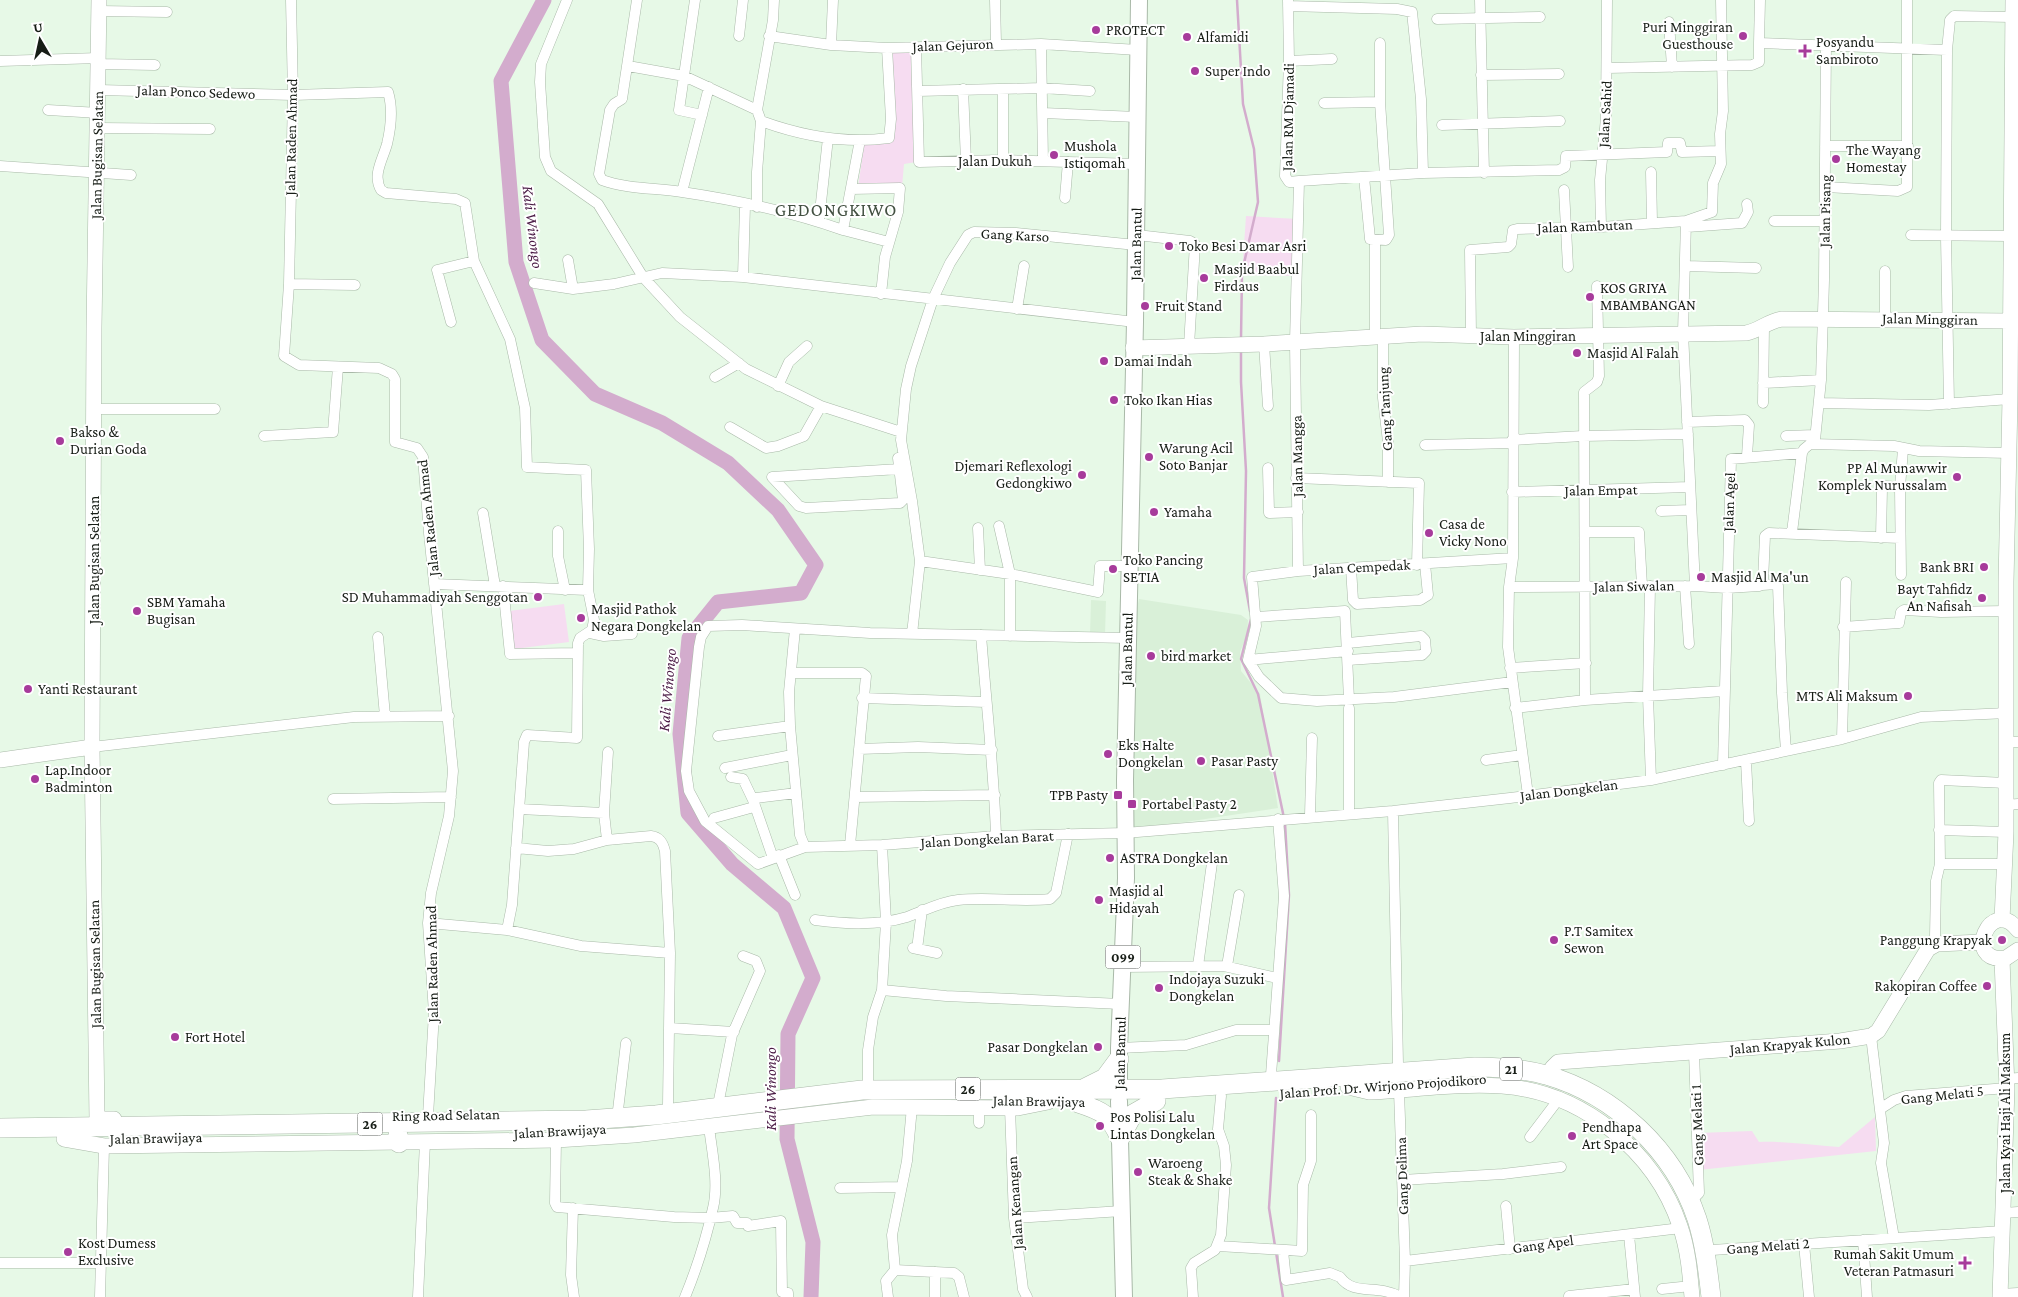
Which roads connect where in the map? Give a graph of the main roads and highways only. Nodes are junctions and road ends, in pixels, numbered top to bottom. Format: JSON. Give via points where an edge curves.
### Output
{"nodes":[{"id":1,"x":1139,"y":0,"type":"edge"},
{"id":2,"x":1119,"y":1053,"type":"junction"},
{"id":3,"x":1119,"y":1091,"type":"junction"},
{"id":4,"x":1156,"y":1095,"type":"junction"},
{"id":5,"x":1047,"y":1096,"type":"junction"},
{"id":6,"x":1079,"y":1097,"type":"junction"},
{"id":7,"x":819,"y":1100,"type":"junction"},
{"id":8,"x":740,"y":1110,"type":"junction"},
{"id":9,"x":97,"y":1119,"type":"road end"},
{"id":10,"x":0,"y":1126,"type":"edge"},
{"id":11,"x":1120,"y":1138,"type":"junction"},
{"id":12,"x":0,"y":1140,"type":"edge"},
{"id":13,"x":1694,"y":1293,"type":"edge"},
{"id":14,"x":1124,"y":1297,"type":"edge"},
{"id":15,"x":1711,"y":1297,"type":"edge"}],
"edges":[{"from":1,"to":2,"type":"main road","name":"Jalan Bantul","number":"099","via":[[1128,566],[1126,878]]},
{"from":2,"to":3,"type":"main road","name":"Jalan Bantul","number":"099"},
{"from":2,"to":4,"type":"highway","via":[[1131,1078]]},
{"from":2,"to":6,"type":"highway","via":[[1105,1078]]},
{"from":3,"to":4,"type":"highway","name":"Jalan Prof. Dr. Wirjono Projodikoro","number":"21"},
{"from":3,"to":6,"type":"highway","name":"Jalan Brawijaya","number":"26"},
{"from":3,"to":11,"type":"main road","name":"Jalan Bantul"},
{"from":4,"to":11,"type":"highway","via":[[1133,1114]]},
{"from":4,"to":13,"type":"highway","name":"Jalan Prof. Dr. Wirjono Projodikoro","number":"21","via":[[1221,1096],[1470,1078],[1511,1079],[1539,1085],[1590,1106],[1616,1123],[1659,1166],[1692,1238]]},
{"from":4,"to":15,"type":"highway","name":"Jalan Prof. Dr. Wirjono Projodikoro","number":"21","via":[[1181,1088],[1475,1067],[1520,1070],[1563,1081],[1625,1116],[1668,1162],[1697,1219],[1706,1253]]},
{"from":5,"to":6,"type":"highway","name":"Jalan Brawijaya","number":"26"},
{"from":5,"to":7,"type":"highway","name":"Jalan Brawijaya","number":"26","via":[[873,1104]]},
{"from":5,"to":7,"type":"highway","name":"Jalan Brawijaya","number":"26","via":[[895,1089]]},
{"from":6,"to":11,"type":"highway","via":[[1108,1115]]},
{"from":7,"to":8,"type":"highway","name":"Jalan Brawijaya","number":"26"},
{"from":8,"to":10,"type":"highway","name":"Jalan Brawijaya","number":"26","via":[[547,1121]]},
{"from":8,"to":12,"type":"highway","name":"Jalan Brawijaya","number":"26","via":[[573,1132],[398,1139]]},
{"from":9,"to":10,"type":"highway","name":"Ring Road Selatan"},
{"from":11,"to":14,"type":"main road","name":"Jalan Bantul"}]}
